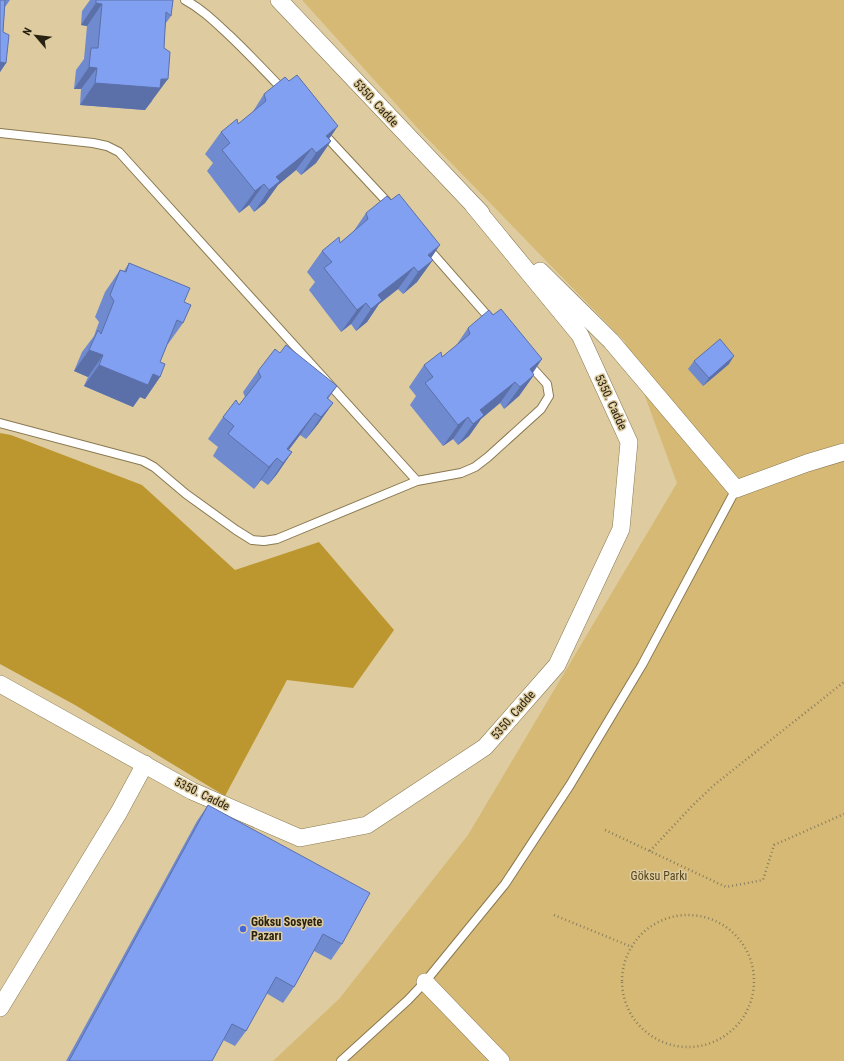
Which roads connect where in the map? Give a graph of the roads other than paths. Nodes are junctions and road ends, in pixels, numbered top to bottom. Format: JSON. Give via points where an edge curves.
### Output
{"nodes":[{"id":1,"x":185,"y":0,"type":"edge"},
{"id":2,"x":279,"y":0,"type":"edge"},
{"id":3,"x":289,"y":96,"type":"edge"},
{"id":4,"x":315,"y":124,"type":"edge"},
{"id":5,"x":0,"y":133,"type":"edge"},
{"id":6,"x":473,"y":206,"type":"junction"},
{"id":7,"x":394,"y":209,"type":"edge"},
{"id":8,"x":420,"y":238,"type":"edge"},
{"id":9,"x":496,"y":326,"type":"edge"},
{"id":10,"x":522,"y":355,"type":"edge"},
{"id":11,"x":0,"y":423,"type":"edge"},
{"id":12,"x":844,"y":452,"type":"edge"},
{"id":13,"x":417,"y":481,"type":"junction"},
{"id":14,"x":736,"y":489,"type":"junction"},
{"id":15,"x":0,"y":684,"type":"edge"},
{"id":16,"x":145,"y":764,"type":"junction"},
{"id":17,"x":425,"y":982,"type":"junction"},
{"id":18,"x":0,"y":1008,"type":"edge"},
{"id":19,"x":341,"y":1061,"type":"edge"},
{"id":20,"x":501,"y":1061,"type":"edge"}],
"edges":[{"from":1,"to":3,"type":"lane","via":[[213,20],[252,56]]},
{"from":2,"to":6,"type":"street","name":"5350. Cadde"},
{"from":4,"to":7,"type":"lane"},
{"from":5,"to":13,"type":"lane","via":[[93,143],[119,152]]},
{"from":6,"to":14,"type":"street","name":"5350. Cadde","via":[[611,341]]},
{"from":6,"to":16,"type":"street","name":"5350. Cadde","via":[[580,335],[629,442],[621,529],[557,664],[485,747],[367,826],[300,838],[192,791]]},
{"from":8,"to":9,"type":"lane"},
{"from":10,"to":13,"type":"lane","via":[[547,384],[549,396],[541,410],[475,467],[461,473]]},
{"from":11,"to":13,"type":"lane","via":[[143,461],[252,540],[277,539]]},
{"from":12,"to":14,"type":"street"},
{"from":14,"to":17,"type":"lane","via":[[642,665],[570,785],[505,884]]},
{"from":15,"to":16,"type":"street","name":"5350. Cadde"},
{"from":16,"to":18,"type":"street","via":[[119,812]]},
{"from":17,"to":19,"type":"lane"},
{"from":17,"to":20,"type":"street"}]}
